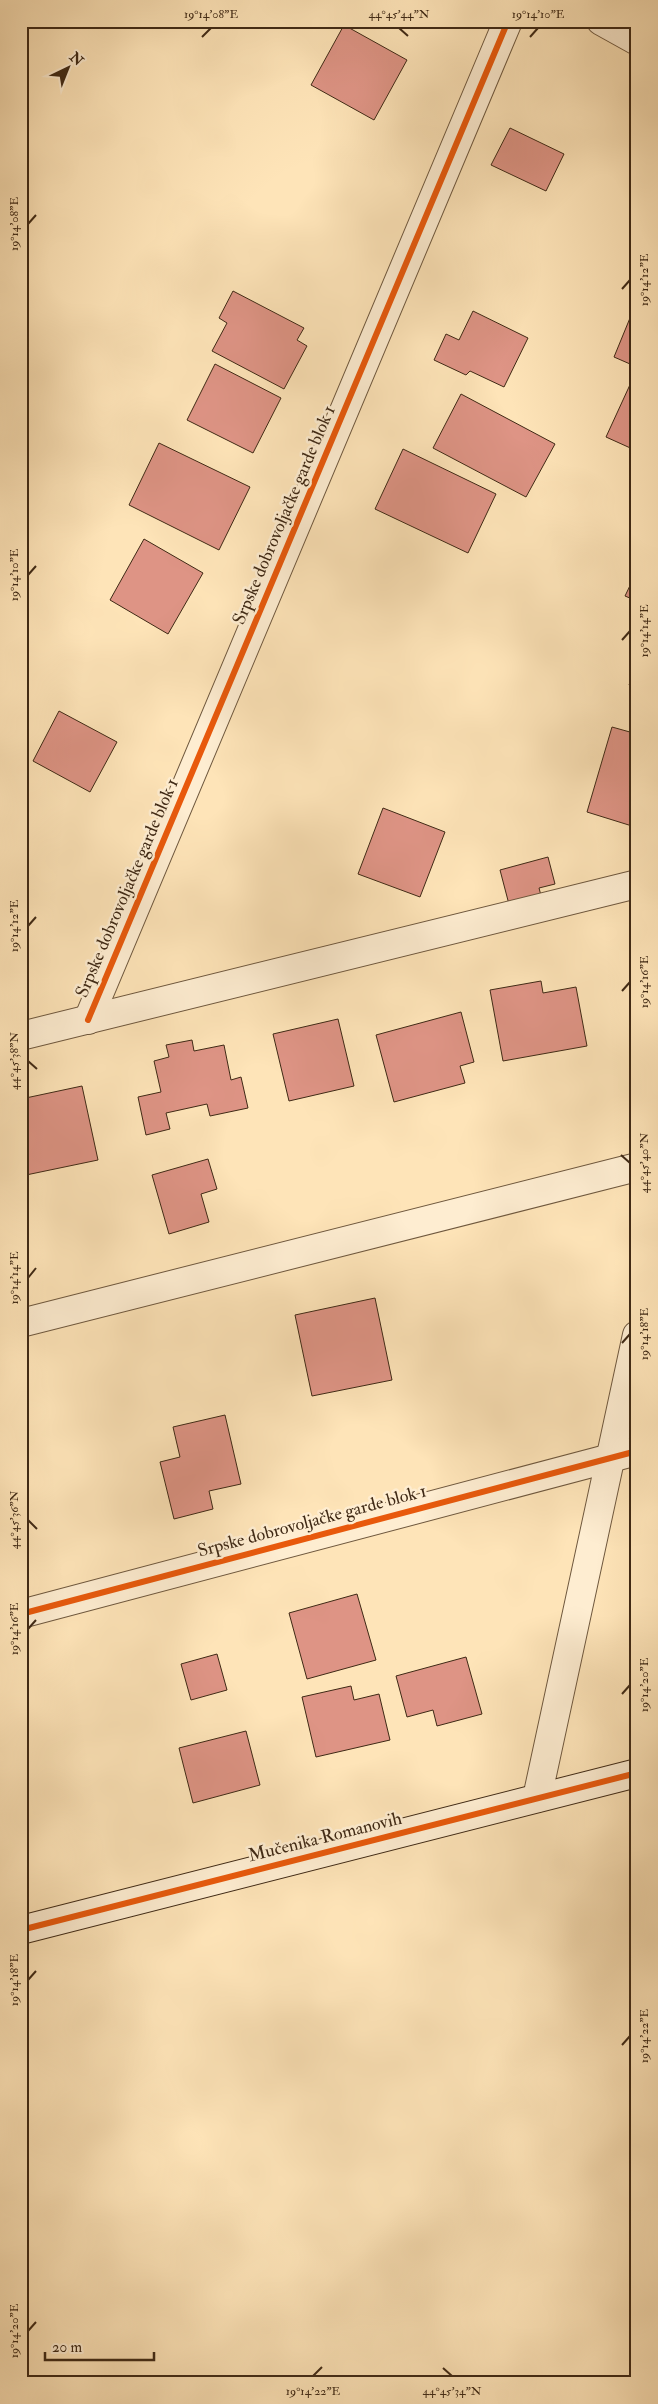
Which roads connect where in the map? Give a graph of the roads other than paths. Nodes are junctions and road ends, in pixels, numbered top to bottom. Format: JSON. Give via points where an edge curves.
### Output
{"nodes":[{"id":1,"x":508,"y":21,"type":"edge"},
{"id":2,"x":602,"y":21,"type":"edge"},
{"id":3,"x":637,"y":41,"type":"edge"},
{"id":4,"x":637,"y":884,"type":"edge"},
{"id":5,"x":88,"y":1020,"type":"junction"},
{"id":6,"x":21,"y":1036,"type":"edge"},
{"id":7,"x":637,"y":1167,"type":"edge"},
{"id":8,"x":21,"y":1323,"type":"edge"},
{"id":9,"x":637,"y":1335,"type":"edge"},
{"id":10,"x":637,"y":1451,"type":"edge"},
{"id":11,"x":611,"y":1457,"type":"junction"},
{"id":12,"x":21,"y":1614,"type":"edge"},
{"id":13,"x":637,"y":1773,"type":"edge"},
{"id":14,"x":537,"y":1798,"type":"junction"},
{"id":15,"x":21,"y":1930,"type":"edge"}],
"edges":[{"from":1,"to":5,"type":"street","name":"Srpske dobrovoljačke garde blok 1"},
{"from":2,"to":3,"type":"street"},
{"from":4,"to":5,"type":"street","name":"Srpske dobrovoljačke garde blok 1"},
{"from":5,"to":6,"type":"street","name":"Srpske dobrovoljačke garde blok 1"},
{"from":7,"to":8,"type":"street"},
{"from":9,"to":11,"type":"street"},
{"from":10,"to":11,"type":"street","name":"Srpske dobrovoljačke garde blok 1"},
{"from":11,"to":12,"type":"street","name":"Srpske dobrovoljačke garde blok 1"},
{"from":11,"to":14,"type":"street"},
{"from":13,"to":14,"type":"street","name":"Mučenika Romanovih"},
{"from":14,"to":15,"type":"street","name":"Mučenika Romanovih"}]}
